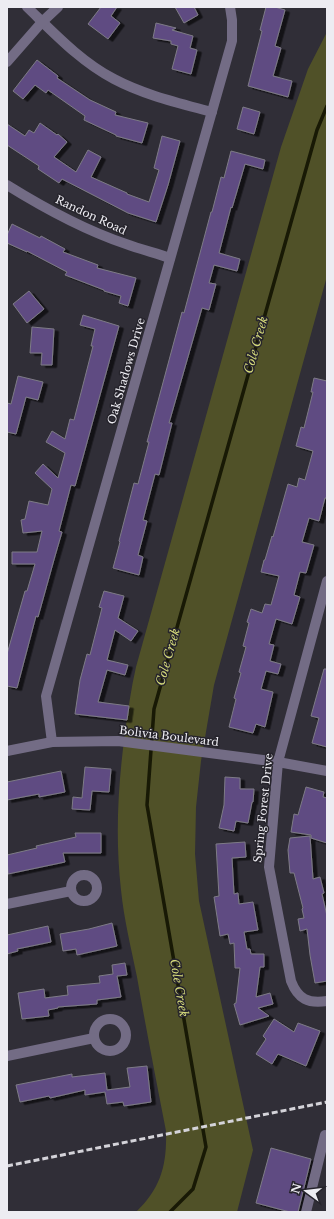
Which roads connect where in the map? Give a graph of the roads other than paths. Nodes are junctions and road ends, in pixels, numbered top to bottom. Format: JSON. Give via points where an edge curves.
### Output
{"nodes":[{"id":1,"x":27,"y":7,"type":"edge"},
{"id":2,"x":58,"y":7,"type":"edge"},
{"id":3,"x":230,"y":7,"type":"edge"},
{"id":4,"x":42,"y":22,"type":"junction"},
{"id":5,"x":7,"y":62,"type":"edge"},
{"id":6,"x":212,"y":112,"type":"junction"},
{"id":7,"x":7,"y":185,"type":"edge"},
{"id":8,"x":170,"y":258,"type":"junction"},
{"id":9,"x":327,"y":581,"type":"edge"},
{"id":10,"x":52,"y":742,"type":"junction"},
{"id":11,"x":7,"y":750,"type":"edge"},
{"id":12,"x":278,"y":762,"type":"junction"},
{"id":13,"x":327,"y":771,"type":"edge"},
{"id":14,"x":71,"y":891,"type":"dead end"},
{"id":15,"x":7,"y":904,"type":"edge"},
{"id":16,"x":327,"y":1001,"type":"edge"},
{"id":17,"x":94,"y":1038,"type":"dead end"},
{"id":18,"x":7,"y":1056,"type":"edge"},
{"id":19,"x":325,"y":1135,"type":"dead end"},
{"id":20,"x":306,"y":1212,"type":"edge"}],
"edges":[{"from":1,"to":4,"type":"street"},
{"from":2,"to":4,"type":"street"},
{"from":3,"to":6,"type":"street","name":"Oak Shadows Drive","via":[[232,41]]},
{"from":4,"to":5,"type":"street"},
{"from":4,"to":6,"type":"street","via":[[72,49],[113,79],[138,90]]},
{"from":6,"to":8,"type":"street","name":"Oak Shadows Drive"},
{"from":7,"to":8,"type":"street","name":"Randon Road","via":[[81,226],[125,244]]},
{"from":8,"to":10,"type":"street","name":"Oak Shadows Drive","via":[[46,696]]},
{"from":9,"to":12,"type":"street","name":"Spring Forest Drive"},
{"from":10,"to":11,"type":"street","name":"Bolivia Boulevard"},
{"from":10,"to":12,"type":"street","name":"Bolivia Boulevard","via":[[118,741]]},
{"from":12,"to":13,"type":"street","name":"Bolivia Boulevard"},
{"from":12,"to":16,"type":"street","name":"Spring Forest Drive","via":[[269,867],[291,981],[295,992],[304,999]]},
{"from":14,"to":15,"type":"street"},
{"from":17,"to":18,"type":"street"},
{"from":19,"to":20,"type":"street"}]}
